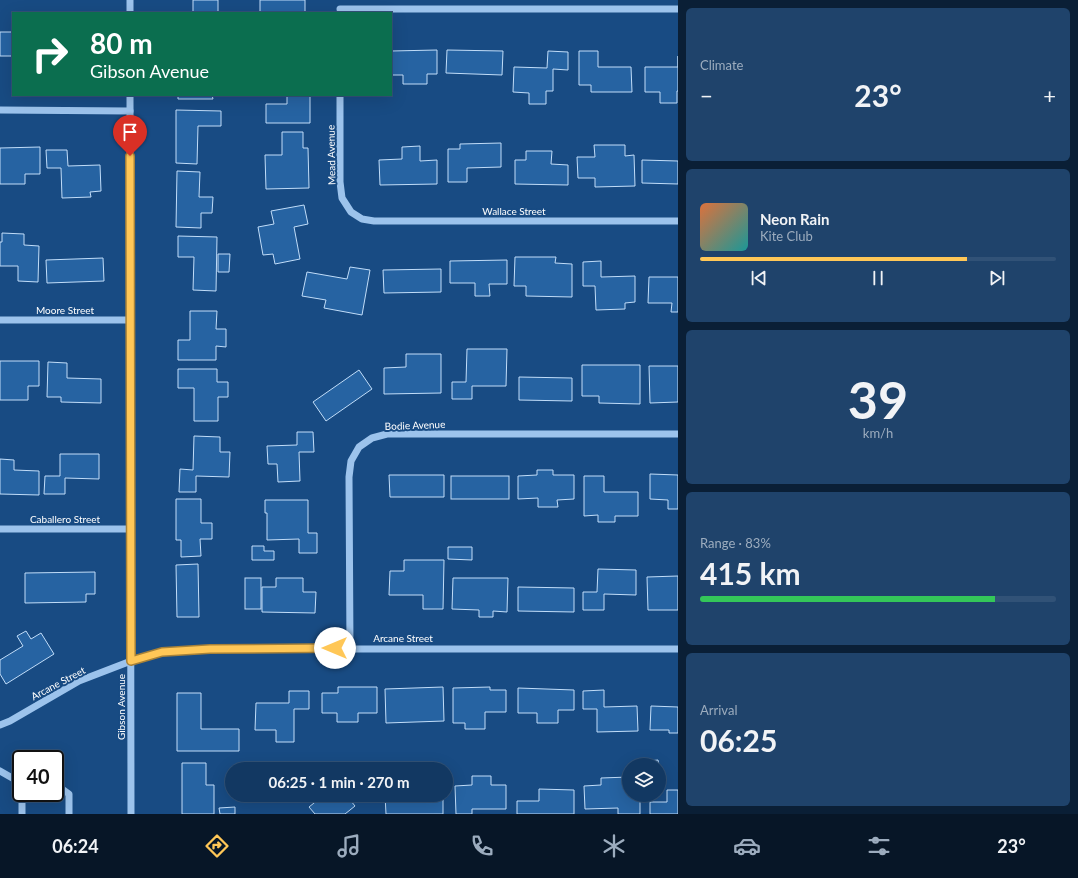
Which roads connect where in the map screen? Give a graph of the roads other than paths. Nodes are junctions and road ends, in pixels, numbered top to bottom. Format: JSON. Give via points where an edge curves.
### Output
{"nodes":[{"id":1,"x":130,"y":0,"type":"edge"},
{"id":2,"x":340,"y":0,"type":"edge"},
{"id":3,"x":555,"y":0,"type":"edge"},
{"id":4,"x":556,"y":9,"type":"junction"},
{"id":5,"x":678,"y":9,"type":"edge"},
{"id":6,"x":340,"y":11,"type":"edge"},
{"id":7,"x":130,"y":12,"type":"edge"},
{"id":8,"x":130,"y":96,"type":"edge"},
{"id":9,"x":340,"y":96,"type":"edge"},
{"id":10,"x":0,"y":110,"type":"edge"},
{"id":11,"x":130,"y":111,"type":"junction"},
{"id":12,"x":351,"y":212,"type":"joint"},
{"id":13,"x":678,"y":221,"type":"edge"},
{"id":14,"x":0,"y":320,"type":"edge"},
{"id":15,"x":130,"y":320,"type":"junction"},
{"id":16,"x":678,"y":434,"type":"edge"},
{"id":17,"x":130,"y":529,"type":"junction"},
{"id":18,"x":0,"y":530,"type":"edge"},
{"id":19,"x":350,"y":648,"type":"junction"},
{"id":20,"x":678,"y":649,"type":"edge"},
{"id":21,"x":131,"y":661,"type":"junction"},
{"id":22,"x":0,"y":726,"type":"edge"},
{"id":23,"x":0,"y":772,"type":"edge"},
{"id":24,"x":12,"y":778,"type":"edge"},
{"id":25,"x":64,"y":790,"type":"edge"},
{"id":26,"x":22,"y":802,"type":"edge"},
{"id":27,"x":22,"y":814,"type":"edge"},
{"id":28,"x":69,"y":814,"type":"edge"},
{"id":29,"x":131,"y":814,"type":"edge"}],
"edges":[{"from":1,"to":7,"type":"street"},
{"from":2,"to":6,"type":"street"},
{"from":3,"to":4,"type":"street"},
{"from":4,"to":5,"type":"street"},
{"from":4,"to":6,"type":"street"},
{"from":8,"to":11,"type":"street","name":"Gibson Avenue"},
{"from":9,"to":12,"type":"street","name":"Mead Avenue","via":[[340,182],[342,198]]},
{"from":10,"to":11,"type":"street"},
{"from":11,"to":15,"type":"street","name":"Gibson Avenue"},
{"from":12,"to":13,"type":"street","name":"Wallace Street","via":[[362,219],[374,221]]},
{"from":14,"to":15,"type":"street","name":"Moore Street"},
{"from":15,"to":17,"type":"street","name":"Gibson Avenue"},
{"from":16,"to":19,"type":"street","name":"Bodie Avenue","via":[[387,434],[372,438],[359,448],[352,461],[349,477]]},
{"from":17,"to":18,"type":"street","name":"Caballero Street"},
{"from":17,"to":21,"type":"street","name":"Gibson Avenue"},
{"from":19,"to":20,"type":"street","name":"Arcane Street"},
{"from":19,"to":21,"type":"street","name":"Arcane Street","via":[[210,649],[162,652]]},
{"from":21,"to":22,"type":"street","name":"Arcane Street","via":[[79,681]]},
{"from":21,"to":29,"type":"street","name":"Gibson Avenue"},
{"from":23,"to":24,"type":"street"},
{"from":25,"to":28,"type":"street","via":[[69,794]]},
{"from":26,"to":27,"type":"street"}]}
